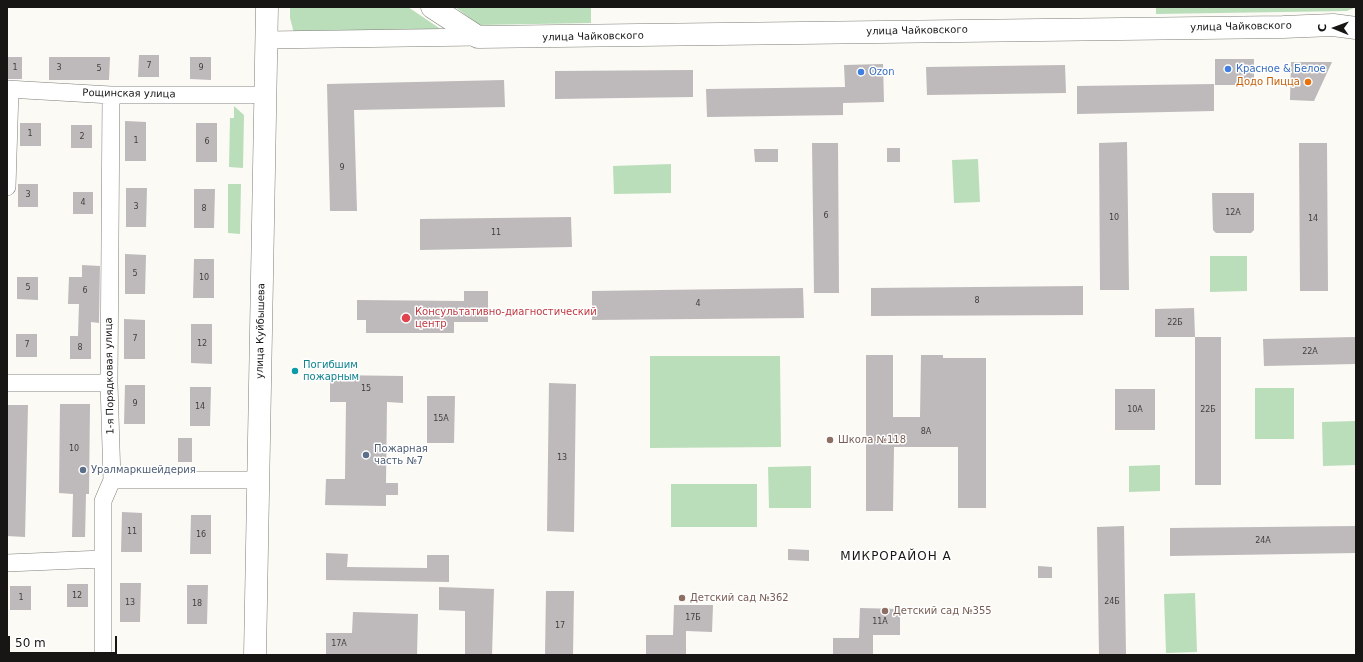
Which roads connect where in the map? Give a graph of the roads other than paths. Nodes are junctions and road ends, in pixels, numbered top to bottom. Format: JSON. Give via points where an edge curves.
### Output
{"nodes":[{"id":1,"x":252,"y":7,"type":"edge"},
{"id":2,"x":267,"y":7,"type":"edge"},
{"id":3,"x":432,"y":7,"type":"edge"},
{"id":4,"x":1356,"y":16,"type":"edge"},
{"id":5,"x":1333,"y":24,"type":"junction"},
{"id":6,"x":1356,"y":28,"type":"edge"},
{"id":7,"x":478,"y":38,"type":"junction"},
{"id":8,"x":267,"y":40,"type":"junction"},
{"id":9,"x":8,"y":90,"type":"edge"},
{"id":10,"x":111,"y":95,"type":"junction"},
{"id":11,"x":252,"y":95,"type":"junction"},
{"id":12,"x":7,"y":187,"type":"edge"},
{"id":13,"x":7,"y":383,"type":"edge"},
{"id":14,"x":109,"y":383,"type":"junction"},
{"id":15,"x":112,"y":480,"type":"junction"},
{"id":16,"x":252,"y":480,"type":"junction"},
{"id":17,"x":103,"y":559,"type":"junction"},
{"id":18,"x":7,"y":564,"type":"edge"},
{"id":19,"x":103,"y":655,"type":"edge"},
{"id":20,"x":243,"y":655,"type":"edge"},
{"id":21,"x":255,"y":655,"type":"edge"}],
"edges":[{"from":1,"to":11,"type":"main road","name":"улица Куйбышева"},
{"from":2,"to":8,"type":"main road","name":"улица Куйбышева"},
{"from":3,"to":7,"type":"main road"},
{"from":4,"to":5,"type":"main road"},
{"from":5,"to":6,"type":"main road","name":"улица Чайковского"},
{"from":5,"to":7,"type":"main road","name":"улица Чайковского","via":[[1283,27]]},
{"from":7,"to":8,"type":"street","name":"улица Чайковского"},
{"from":8,"to":16,"type":"main road","name":"улица Куйбышева"},
{"from":9,"to":10,"type":"street","name":"Рощинская улица"},
{"from":9,"to":12,"type":"street"},
{"from":10,"to":11,"type":"street","name":"Рощинская улица"},
{"from":10,"to":14,"type":"street","name":"1-я Порядковая улица"},
{"from":11,"to":16,"type":"main road","name":"улица Куйбышева"},
{"from":13,"to":14,"type":"street"},
{"from":14,"to":15,"type":"street","name":"1-я Порядковая улица"},
{"from":15,"to":16,"type":"street"},
{"from":15,"to":17,"type":"street","name":"1-я Порядковая улица","via":[[104,501]]},
{"from":16,"to":20,"type":"main road","name":"улица Куйбышева"},
{"from":16,"to":21,"type":"main road","name":"улица Куйбышева"},
{"from":17,"to":18,"type":"street"},
{"from":17,"to":19,"type":"street","name":"1-я Порядковая улица"}]}
